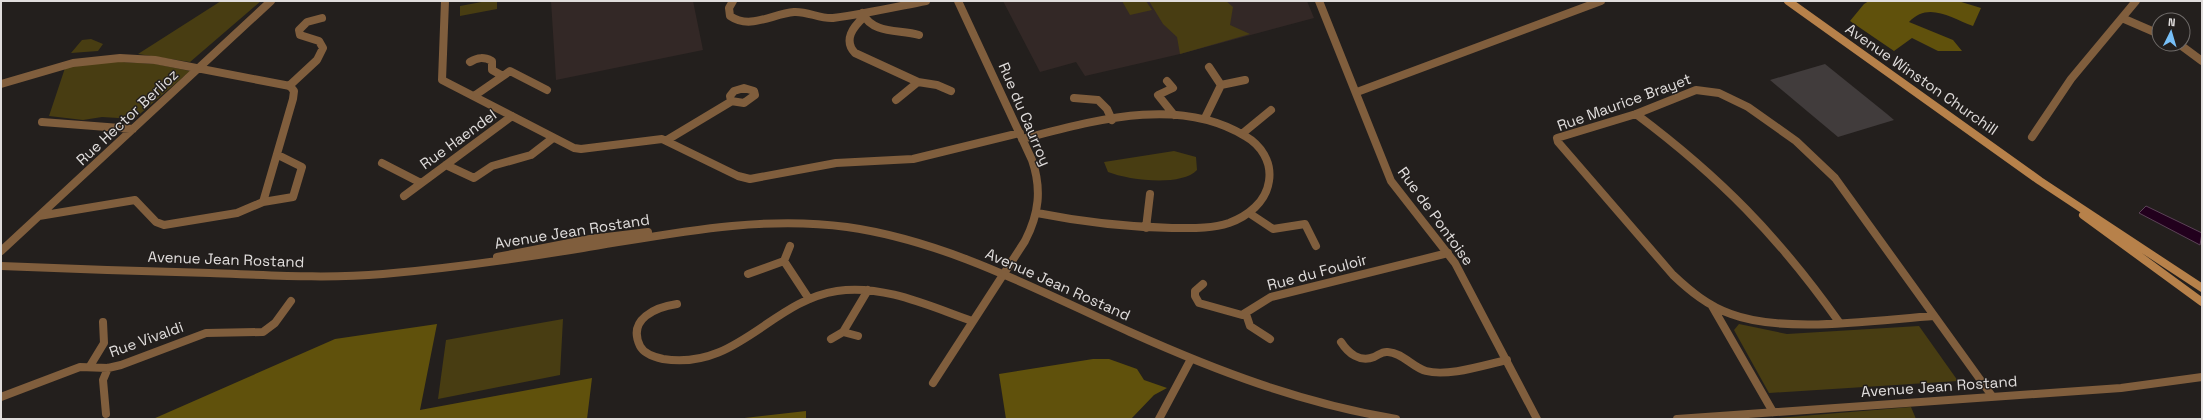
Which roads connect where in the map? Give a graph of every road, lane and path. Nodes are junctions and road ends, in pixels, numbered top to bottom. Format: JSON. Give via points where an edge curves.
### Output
{"nodes":[{"id":1,"x":271,"y":1,"type":"edge"},
{"id":2,"x":445,"y":1,"type":"edge"},
{"id":3,"x":733,"y":1,"type":"edge"},
{"id":4,"x":926,"y":1,"type":"edge"},
{"id":5,"x":958,"y":1,"type":"edge"},
{"id":6,"x":1319,"y":1,"type":"edge"},
{"id":7,"x":1601,"y":1,"type":"edge"},
{"id":8,"x":1788,"y":1,"type":"edge"},
{"id":9,"x":2136,"y":1,"type":"edge"},
{"id":10,"x":863,"y":15,"type":"junction"},
{"id":11,"x":322,"y":18,"type":"dead end"},
{"id":12,"x":2122,"y":18,"type":"junction"},
{"id":13,"x":2151,"y":31,"type":"edge"},
{"id":14,"x":920,"y":35,"type":"dead end"},
{"id":15,"x":2190,"y":52,"type":"edge"},
{"id":16,"x":2202,"y":61,"type":"edge"},
{"id":17,"x":470,"y":62,"type":"dead end"},
{"id":18,"x":1209,"y":67,"type":"dead end"},
{"id":19,"x":198,"y":68,"type":"junction"},
{"id":20,"x":504,"y":76,"type":"junction"},
{"id":21,"x":1245,"y":80,"type":"dead end"},
{"id":22,"x":1167,"y":81,"type":"dead end"},
{"id":23,"x":918,"y":82,"type":"junction"},
{"id":24,"x":1,"y":84,"type":"edge"},
{"id":25,"x":1221,"y":85,"type":"junction"},
{"id":26,"x":289,"y":86,"type":"junction"},
{"id":27,"x":547,"y":90,"type":"dead end"},
{"id":28,"x":951,"y":91,"type":"dead end"},
{"id":29,"x":1357,"y":92,"type":"junction"},
{"id":30,"x":474,"y":96,"type":"junction"},
{"id":31,"x":1074,"y":98,"type":"dead end"},
{"id":32,"x":896,"y":100,"type":"dead end"},
{"id":33,"x":732,"y":101,"type":"dead end"},
{"id":34,"x":1271,"y":110,"type":"dead end"},
{"id":35,"x":1636,"y":114,"type":"junction"},
{"id":36,"x":1174,"y":115,"type":"junction"},
{"id":37,"x":512,"y":116,"type":"junction"},
{"id":38,"x":1205,"y":118,"type":"junction"},
{"id":39,"x":1112,"y":120,"type":"junction"},
{"id":40,"x":42,"y":122,"type":"dead end"},
{"id":41,"x":133,"y":129,"type":"junction"},
{"id":42,"x":1243,"y":133,"type":"junction"},
{"id":43,"x":1021,"y":136,"type":"junction"},
{"id":44,"x":2032,"y":137,"type":"dead end"},
{"id":45,"x":553,"y":138,"type":"junction"},
{"id":46,"x":667,"y":140,"type":"junction"},
{"id":47,"x":278,"y":155,"type":"junction"},
{"id":48,"x":382,"y":163,"type":"dead end"},
{"id":49,"x":446,"y":165,"type":"junction"},
{"id":50,"x":2040,"y":181,"type":"junction"},
{"id":51,"x":421,"y":183,"type":"junction"},
{"id":52,"x":1150,"y":194,"type":"dead end"},
{"id":53,"x":404,"y":196,"type":"dead end"},
{"id":54,"x":263,"y":202,"type":"junction"},
{"id":55,"x":1037,"y":213,"type":"junction"},
{"id":56,"x":1248,"y":213,"type":"junction"},
{"id":57,"x":39,"y":216,"type":"junction"},
{"id":58,"x":1146,"y":228,"type":"junction"},
{"id":59,"x":790,"y":246,"type":"dead end"},
{"id":60,"x":1316,"y":246,"type":"dead end"},
{"id":61,"x":1,"y":251,"type":"edge"},
{"id":62,"x":1448,"y":253,"type":"junction"},
{"id":63,"x":784,"y":260,"type":"junction"},
{"id":64,"x":1,"y":266,"type":"edge"},
{"id":65,"x":748,"y":274,"type":"dead end"},
{"id":66,"x":1003,"y":275,"type":"junction"},
{"id":67,"x":1203,"y":284,"type":"dead end"},
{"id":68,"x":2202,"y":288,"type":"edge"},
{"id":69,"x":868,"y":290,"type":"junction"},
{"id":70,"x":809,"y":299,"type":"junction"},
{"id":71,"x":291,"y":301,"type":"dead end"},
{"id":72,"x":2202,"y":302,"type":"edge"},
{"id":73,"x":677,"y":304,"type":"dead end"},
{"id":74,"x":1712,"y":306,"type":"junction"},
{"id":75,"x":1246,"y":314,"type":"junction"},
{"id":76,"x":1934,"y":316,"type":"junction"},
{"id":77,"x":972,"y":321,"type":"junction"},
{"id":78,"x":103,"y":322,"type":"dead end"},
{"id":79,"x":1839,"y":322,"type":"junction"},
{"id":80,"x":843,"y":332,"type":"junction"},
{"id":81,"x":858,"y":336,"type":"dead end"},
{"id":82,"x":831,"y":338,"type":"dead end"},
{"id":83,"x":1270,"y":340,"type":"dead end"},
{"id":84,"x":1341,"y":342,"type":"dead end"},
{"id":85,"x":1191,"y":359,"type":"junction"},
{"id":86,"x":1507,"y":360,"type":"junction"},
{"id":87,"x":90,"y":366,"type":"junction"},
{"id":88,"x":108,"y":368,"type":"junction"},
{"id":89,"x":2202,"y":377,"type":"edge"},
{"id":90,"x":933,"y":383,"type":"dead end"},
{"id":91,"x":1992,"y":396,"type":"junction"},
{"id":92,"x":1,"y":397,"type":"edge"},
{"id":93,"x":1773,"y":412,"type":"junction"},
{"id":94,"x":106,"y":414,"type":"dead end"},
{"id":95,"x":1159,"y":419,"type":"edge"},
{"id":96,"x":1396,"y":419,"type":"edge"},
{"id":97,"x":1537,"y":419,"type":"edge"},
{"id":98,"x":1677,"y":419,"type":"edge"}],
"edges":[{"from":1,"to":19,"type":"street","name":"Rue Hector Berlioz"},
{"from":2,"to":30,"type":"street","via":[[442,80]]},
{"from":3,"to":10,"type":"street","via":[[729,14],[740,22],[752,22],[793,12],[806,12],[830,18]]},
{"from":4,"to":10,"type":"street"},
{"from":5,"to":43,"type":"street","name":"Rue du Caurroy"},
{"from":6,"to":29,"type":"street","name":"Rue de Pontoise"},
{"from":7,"to":29,"type":"street"},
{"from":8,"to":50,"type":"main road","name":"Avenue Winston Churchill"},
{"from":9,"to":12,"type":"street"},
{"from":10,"to":14,"type":"street","via":[[872,24],[892,32],[912,32]]},
{"from":10,"to":23,"type":"street","via":[[850,33],[849,42],[852,50]]},
{"from":11,"to":26,"type":"street","via":[[308,22],[299,30],[300,34],[319,41],[323,48],[317,60]]},
{"from":12,"to":13,"type":"street"},
{"from":12,"to":44,"type":"street","via":[[2071,79]]},
{"from":15,"to":16,"type":"street"},
{"from":17,"to":20,"type":"street","via":[[484,57],[492,61],[492,70]]},
{"from":18,"to":25,"type":"street"},
{"from":19,"to":24,"type":"street","via":[[129,58],[92,60]]},
{"from":19,"to":26,"type":"street"},
{"from":19,"to":41,"type":"street","name":"Rue Hector Berlioz"},
{"from":20,"to":27,"type":"street","via":[[510,71]]},
{"from":20,"to":30,"type":"street"},
{"from":21,"to":25,"type":"street"},
{"from":22,"to":36,"type":"street","via":[[1173,88],[1158,95]]},
{"from":23,"to":28,"type":"street","via":[[937,85]]},
{"from":23,"to":32,"type":"street"},
{"from":25,"to":38,"type":"street"},
{"from":26,"to":47,"type":"street","via":[[293,88],[294,94]]},
{"from":29,"to":62,"type":"street","name":"Rue de Pontoise","via":[[1391,181]]},
{"from":30,"to":37,"type":"street"},
{"from":31,"to":39,"type":"street","via":[[1098,100],[1107,109]]},
{"from":33,"to":46,"type":"street"},
{"from":34,"to":42,"type":"street"},
{"from":35,"to":74,"type":"street","name":"Rue Maurice Brayet","via":[[1559,137],[1556,141],[1673,275]]},
{"from":35,"to":76,"type":"street","name":"Rue Maurice Brayet","via":[[1699,90],[1724,95],[1766,118],[1803,147],[1835,178]]},
{"from":35,"to":79,"type":"street","via":[[1690,155],[1739,198],[1787,250]]},
{"from":36,"to":38,"type":"street"},
{"from":36,"to":39,"type":"street"},
{"from":37,"to":45,"type":"street"},
{"from":37,"to":49,"type":"street","name":"Rue Haendel"},
{"from":38,"to":42,"type":"street"},
{"from":39,"to":43,"type":"street"},
{"from":40,"to":41,"type":"street"},
{"from":41,"to":57,"type":"street","name":"Rue Hector Berlioz"},
{"from":42,"to":56,"type":"street","via":[[1261,149],[1269,169],[1265,195]]},
{"from":43,"to":46,"type":"street","via":[[913,159],[836,163],[750,179],[738,176]]},
{"from":43,"to":55,"type":"street","name":"Rue du Caurroy","via":[[1038,180]]},
{"from":45,"to":46,"type":"street","via":[[581,149],[656,139]]},
{"from":45,"to":49,"type":"street","via":[[531,155],[492,166],[474,178]]},
{"from":47,"to":54,"type":"street"},
{"from":47,"to":54,"type":"street","via":[[302,167],[293,197]]},
{"from":48,"to":51,"type":"street","name":"Rue Haendel"},
{"from":49,"to":51,"type":"street","name":"Rue Haendel"},
{"from":50,"to":68,"type":"main road","name":"Avenue Winston Churchill"},
{"from":50,"to":72,"type":"main road","name":"Avenue Winston Churchill"},
{"from":51,"to":53,"type":"street","name":"Rue Haendel"},
{"from":52,"to":58,"type":"street"},
{"from":54,"to":57,"type":"street","via":[[238,213],[168,225],[156,222],[135,200]]},
{"from":55,"to":58,"type":"street","via":[[1096,224]]},
{"from":55,"to":66,"type":"street","name":"Rue du Caurroy","via":[[1024,244]]},
{"from":56,"to":58,"type":"street","via":[[1215,226]]},
{"from":56,"to":60,"type":"street","via":[[1274,229],[1305,224]]},
{"from":57,"to":61,"type":"street","name":"Rue Hector Berlioz"},
{"from":59,"to":63,"type":"street"},
{"from":62,"to":75,"type":"street","name":"Rue du Fouloir","via":[[1271,297]]},
{"from":62,"to":86,"type":"street","name":"Rue de Pontoise"},
{"from":63,"to":65,"type":"street"},
{"from":63,"to":70,"type":"street"},
{"from":64,"to":66,"type":"street","name":"Avenue Jean Rostand","via":[[339,276],[513,260],[700,228],[781,221],[879,232],[924,244]]},
{"from":66,"to":77,"type":"street","name":"Rue du Caurroy"},
{"from":66,"to":85,"type":"street","name":"Avenue Jean Rostand"},
{"from":67,"to":75,"type":"street","via":[[1194,294],[1196,301],[1201,305]]},
{"from":69,"to":70,"type":"street","via":[[840,291]]},
{"from":69,"to":77,"type":"street"},
{"from":69,"to":80,"type":"street"},
{"from":70,"to":73,"type":"street","via":[[742,343],[720,354],[701,359],[679,360],[647,353],[638,340],[638,329],[643,317],[658,307]]},
{"from":71,"to":88,"type":"street","name":"Rue Vivaldi","via":[[272,327],[263,332],[202,334]]},
{"from":74,"to":79,"type":"street","name":"Rue Maurice Brayet","via":[[1740,317],[1774,324]]},
{"from":74,"to":93,"type":"street"},
{"from":75,"to":83,"type":"street","via":[[1249,325]]},
{"from":76,"to":79,"type":"street","name":"Rue Maurice Brayet"},
{"from":76,"to":91,"type":"street","name":"Rue Maurice Brayet"},
{"from":77,"to":90,"type":"street","name":"Rue du Caurroy"},
{"from":78,"to":87,"type":"street","via":[[104,343]]},
{"from":80,"to":81,"type":"street"},
{"from":80,"to":82,"type":"street"},
{"from":84,"to":86,"type":"street","via":[[1347,352],[1358,358],[1368,359],[1381,352],[1393,352],[1421,369],[1434,373]]},
{"from":85,"to":95,"type":"street"},
{"from":85,"to":96,"type":"street","name":"Avenue Jean Rostand","via":[[1318,403]]},
{"from":86,"to":97,"type":"street","name":"Rue de Pontoise"},
{"from":87,"to":88,"type":"street","name":"Rue Vivaldi"},
{"from":87,"to":92,"type":"street","name":"Rue Vivaldi","via":[[76,368]]},
{"from":88,"to":94,"type":"street","via":[[103,380]]},
{"from":89,"to":91,"type":"street","name":"Avenue Jean Rostand","via":[[2148,385]]},
{"from":91,"to":93,"type":"street","name":"Avenue Jean Rostand"},
{"from":93,"to":98,"type":"street","name":"Avenue Jean Rostand"}]}
